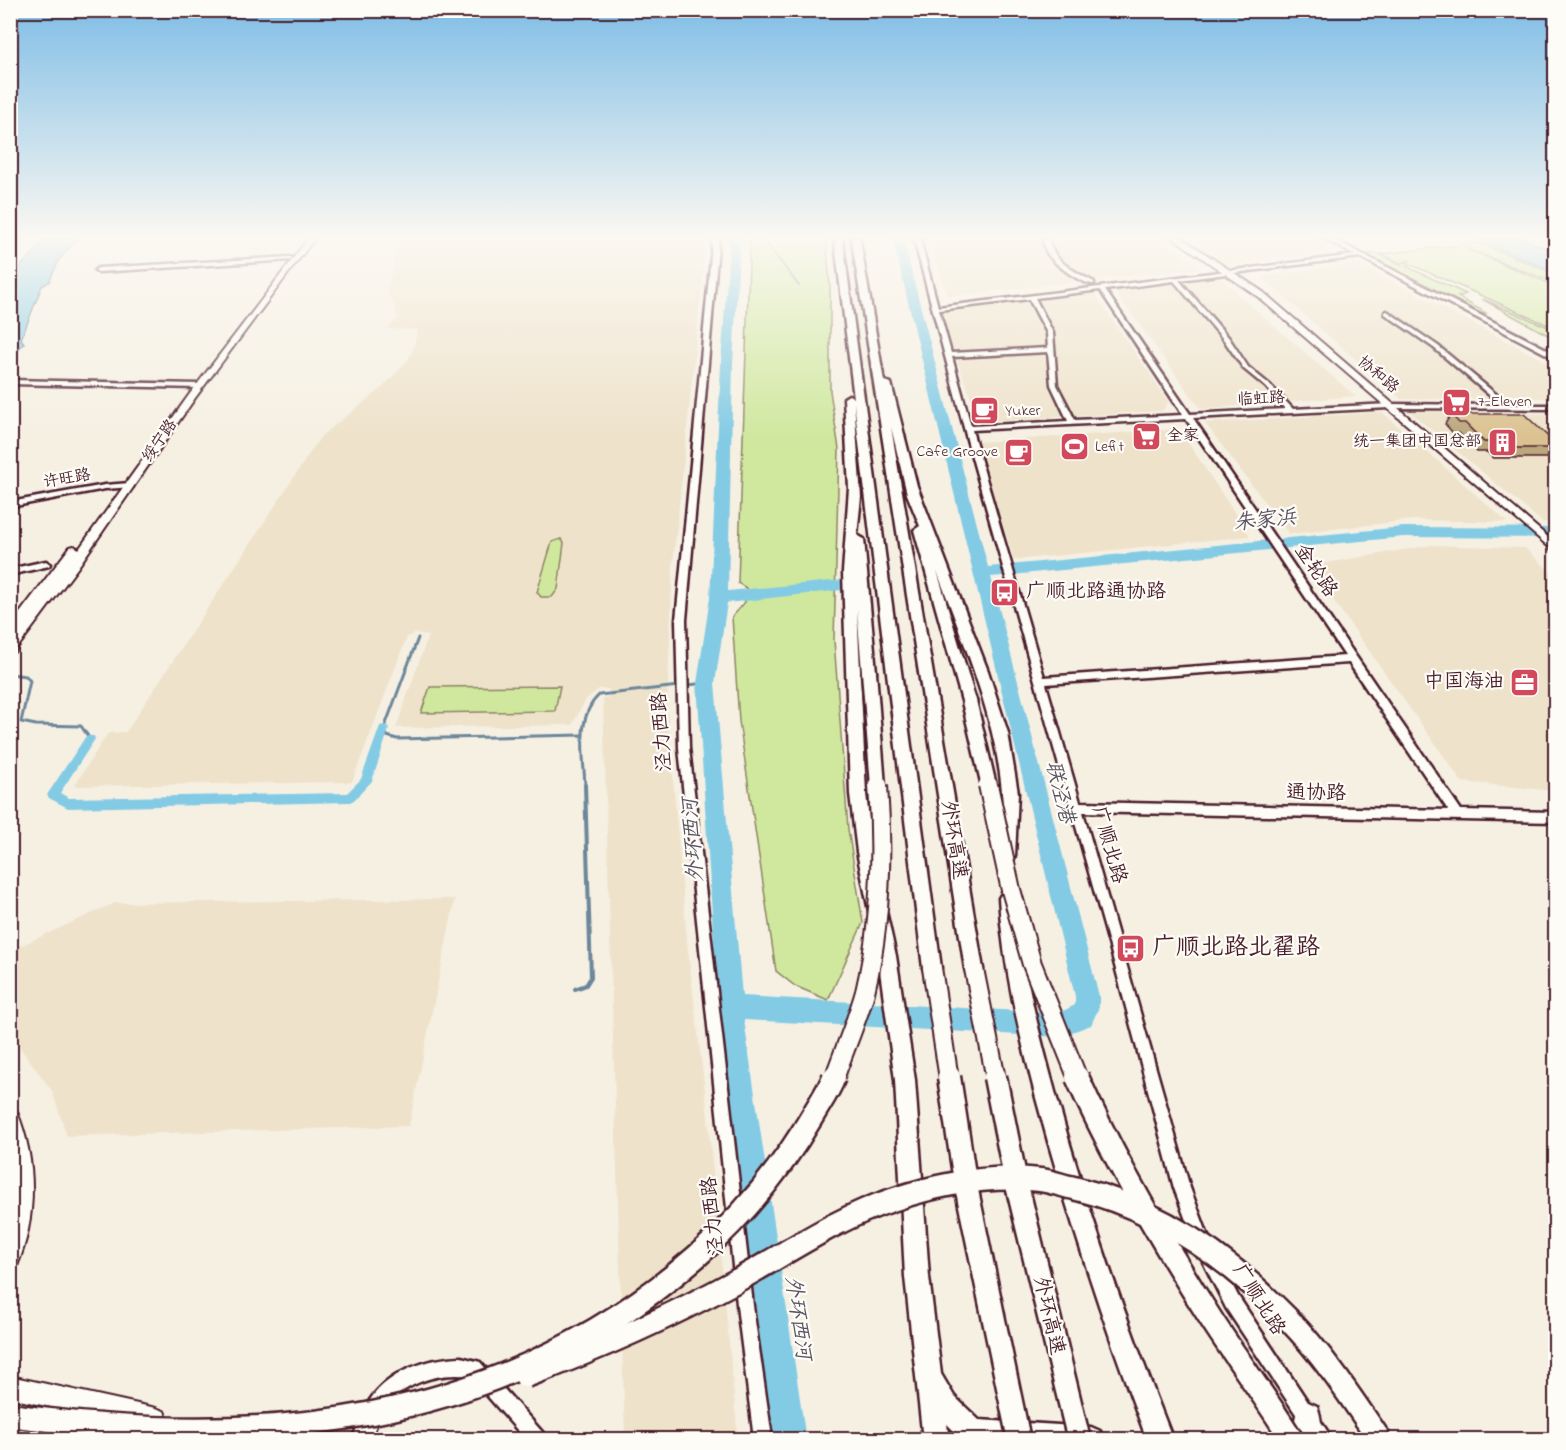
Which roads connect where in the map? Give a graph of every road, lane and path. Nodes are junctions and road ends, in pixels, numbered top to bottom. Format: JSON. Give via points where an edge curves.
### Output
{"nodes":[{"id":1,"x":257,"y":303,"type":"edge"},
{"id":2,"x":264,"y":303,"type":"edge"},
{"id":3,"x":710,"y":303,"type":"edge"},
{"id":4,"x":846,"y":303,"type":"edge"},
{"id":5,"x":865,"y":303,"type":"edge"},
{"id":6,"x":934,"y":303,"type":"edge"},
{"id":7,"x":986,"y":303,"type":"edge"},
{"id":8,"x":1034,"y":303,"type":"edge"},
{"id":9,"x":1114,"y":303,"type":"edge"},
{"id":10,"x":1196,"y":303,"type":"edge"},
{"id":11,"x":1270,"y":303,"type":"edge"},
{"id":12,"x":1450,"y":303,"type":"edge"},
{"id":13,"x":936,"y":309,"type":"junction"},
{"id":14,"x":1387,"y":313,"type":"dead end"},
{"id":15,"x":847,"y":314,"type":"junction"},
{"id":16,"x":867,"y":314,"type":"junction"},
{"id":17,"x":1052,"y":350,"type":"junction"},
{"id":18,"x":948,"y":355,"type":"junction"},
{"id":19,"x":1556,"y":357,"type":"edge"},
{"id":20,"x":10,"y":382,"type":"edge"},
{"id":21,"x":195,"y":386,"type":"junction"},
{"id":22,"x":1389,"y":406,"type":"junction"},
{"id":23,"x":1508,"y":407,"type":"junction"},
{"id":24,"x":1556,"y":407,"type":"edge"},
{"id":25,"x":1291,"y":411,"type":"junction"},
{"id":26,"x":1188,"y":416,"type":"junction"},
{"id":27,"x":1071,"y":422,"type":"junction"},
{"id":28,"x":968,"y":428,"type":"junction"},
{"id":29,"x":125,"y":485,"type":"junction"},
{"id":30,"x":911,"y":486,"type":"junction"},
{"id":31,"x":854,"y":489,"type":"junction"},
{"id":32,"x":10,"y":505,"type":"edge"},
{"id":33,"x":1556,"y":550,"type":"edge"},
{"id":34,"x":46,"y":564,"type":"dead end"},
{"id":35,"x":10,"y":572,"type":"edge"},
{"id":36,"x":10,"y":635,"type":"edge"},
{"id":37,"x":10,"y":649,"type":"edge"},
{"id":38,"x":1352,"y":659,"type":"junction"},
{"id":39,"x":1040,"y":681,"type":"junction"},
{"id":40,"x":1075,"y":807,"type":"junction"},
{"id":41,"x":1458,"y":815,"type":"junction"},
{"id":42,"x":1556,"y":817,"type":"edge"},
{"id":43,"x":10,"y":1119,"type":"edge"},
{"id":44,"x":10,"y":1259,"type":"edge"},
{"id":45,"x":928,"y":1376,"type":"junction"},
{"id":46,"x":10,"y":1387,"type":"edge"},
{"id":47,"x":453,"y":1398,"type":"junction"},
{"id":48,"x":10,"y":1415,"type":"edge"},
{"id":49,"x":1308,"y":1415,"type":"junction"},
{"id":50,"x":1161,"y":1439,"type":"edge"},
{"id":51,"x":258,"y":1440,"type":"edge"},
{"id":52,"x":361,"y":1440,"type":"edge"},
{"id":53,"x":538,"y":1440,"type":"edge"},
{"id":54,"x":759,"y":1440,"type":"edge"},
{"id":55,"x":936,"y":1440,"type":"edge"},
{"id":56,"x":1019,"y":1440,"type":"edge"},
{"id":57,"x":1079,"y":1440,"type":"edge"},
{"id":58,"x":1091,"y":1440,"type":"edge"},
{"id":59,"x":1292,"y":1440,"type":"edge"},
{"id":60,"x":1303,"y":1440,"type":"edge"},
{"id":61,"x":1324,"y":1440,"type":"edge"},
{"id":62,"x":1380,"y":1440,"type":"edge"}],
"edges":[{"from":1,"to":21,"type":"main road","name":"绥宁路"},
{"from":2,"to":21,"type":"main road","name":"绥宁路"},
{"from":3,"to":54,"type":"street","name":"泾力西路","via":[[681,620],[681,686],[684,748],[762,1431]]},
{"from":4,"to":15,"type":"highway","name":"外环高速"},
{"from":5,"to":16,"type":"highway","name":"外环高速"},
{"from":6,"to":13,"type":"street","name":"广顺北路"},
{"from":7,"to":13,"type":"street"},
{"from":8,"to":17,"type":"street","via":[[1050,333]]},
{"from":9,"to":26,"type":"street","name":"金轮路"},
{"from":10,"to":25,"type":"street","via":[[1246,368]]},
{"from":11,"to":22,"type":"main road","name":"协和路"},
{"from":12,"to":19,"type":"street"},
{"from":13,"to":18,"type":"street","name":"广顺北路"},
{"from":14,"to":23,"type":"street","via":[[1436,347]]},
{"from":15,"to":31,"type":"highway"},
{"from":15,"to":56,"type":"highway","name":"外环高速","bridge":true,"via":[[932,968],[965,1181]]},
{"from":16,"to":30,"type":"highway"},
{"from":16,"to":57,"type":"highway","name":"外环高速","bridge":true,"via":[[974,969],[1015,1177]]},
{"from":17,"to":18,"type":"street"},
{"from":17,"to":27,"type":"street","via":[[1054,385]]},
{"from":18,"to":28,"type":"street","name":"广顺北路"},
{"from":20,"to":21,"type":"street"},
{"from":21,"to":29,"type":"main road","name":"绥宁路"},
{"from":22,"to":23,"type":"street","name":"临虹路"},
{"from":22,"to":25,"type":"street","name":"临虹路"},
{"from":22,"to":33,"type":"main road","name":"协和路"},
{"from":23,"to":24,"type":"street","name":"临虹路"},
{"from":25,"to":26,"type":"street","name":"临虹路"},
{"from":26,"to":27,"type":"street","name":"临虹路"},
{"from":26,"to":38,"type":"street","name":"金轮路"},
{"from":27,"to":28,"type":"street","name":"临虹路"},
{"from":28,"to":39,"type":"street","name":"广顺北路"},
{"from":29,"to":32,"type":"street","name":"许旺路"},
{"from":29,"to":36,"type":"main road","name":"绥宁路"},
{"from":29,"to":37,"type":"main road","name":"绥宁路","via":[[48,603]]},
{"from":30,"to":50,"type":"highway","via":[[981,671],[1006,761],[1010,793],[1008,907],[1035,1051],[1089,1245]]},
{"from":30,"to":59,"type":"highway","bridge":true,"via":[[928,565],[969,701],[1014,904],[1044,999],[1096,1118],[1135,1191],[1214,1323]]},
{"from":31,"to":45,"type":"highway","via":[[849,572],[858,794],[900,1044]]},
{"from":31,"to":47,"type":"highway","bridge":true,"via":[[877,758],[878,904],[874,950],[864,994],[836,1074],[793,1153],[720,1239],[617,1317],[572,1344]]},
{"from":34,"to":35,"type":"street"},
{"from":38,"to":39,"type":"street"},
{"from":38,"to":41,"type":"street","name":"金轮路"},
{"from":39,"to":40,"type":"street","name":"广顺北路"},
{"from":40,"to":41,"type":"street","name":"通协路"},
{"from":40,"to":49,"type":"street","name":"广顺北路","via":[[1191,1216],[1232,1302]]},
{"from":41,"to":42,"type":"street","name":"通协路"},
{"from":43,"to":44,"type":"main road","via":[[21,1150],[24,1186]]},
{"from":45,"to":55,"type":"highway"},
{"from":45,"to":58,"type":"highway","via":[[945,1405],[974,1432]]},
{"from":46,"to":51,"type":"main road"},
{"from":47,"to":48,"type":"highway","bridge":true,"via":[[326,1429],[255,1436],[139,1436]]},
{"from":47,"to":62,"type":"highway","bridge":true,"via":[[576,1358],[705,1298],[852,1218],[894,1200],[930,1188],[967,1182],[1001,1178],[1050,1180],[1096,1191],[1142,1209],[1229,1264],[1315,1348],[1357,1402]]},
{"from":49,"to":60,"type":"highway","via":[[1308,1433]]},
{"from":49,"to":61,"type":"street","name":"广顺北路"},
{"from":52,"to":53,"type":"street","via":[[379,1402],[402,1382],[438,1366],[459,1364],[474,1368]]}]}
